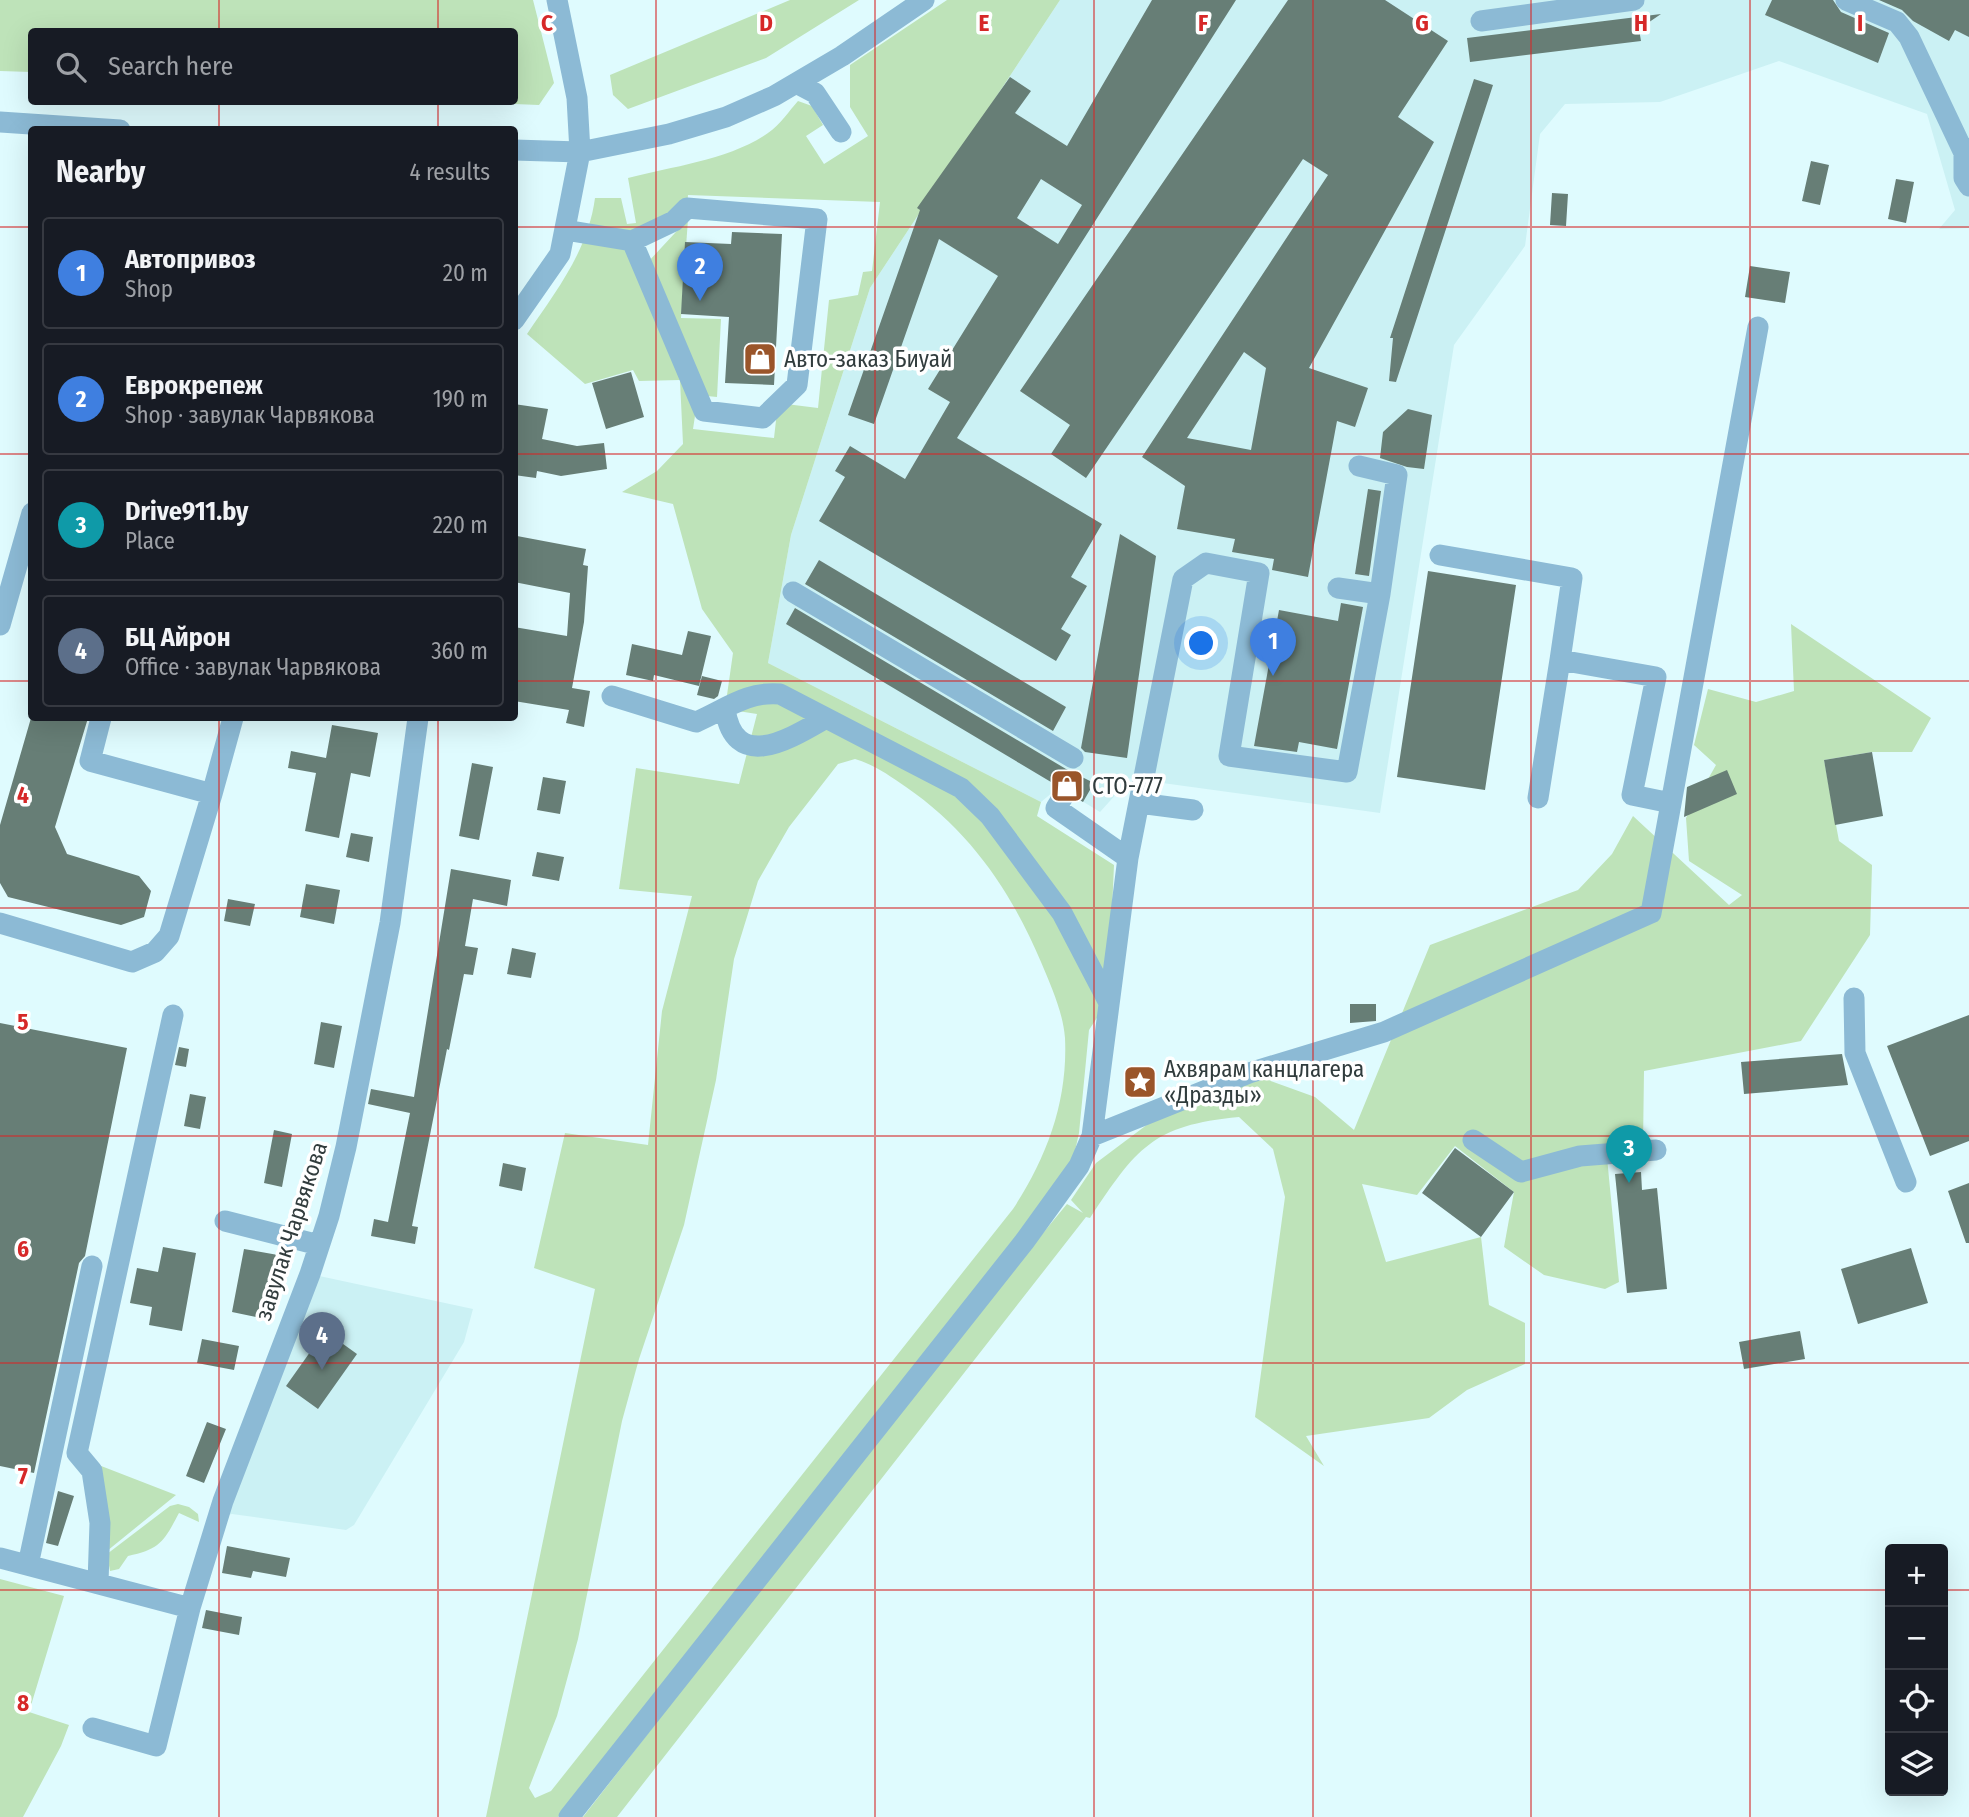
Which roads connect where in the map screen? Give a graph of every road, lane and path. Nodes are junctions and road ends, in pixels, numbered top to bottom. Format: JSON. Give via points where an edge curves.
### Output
{"nodes":[{"id":1,"x":557,"y":0,"type":"edge"},
{"id":2,"x":924,"y":0,"type":"edge"},
{"id":3,"x":1634,"y":0,"type":"edge"},
{"id":4,"x":1846,"y":0,"type":"edge"},
{"id":5,"x":1481,"y":21,"type":"dead end"},
{"id":6,"x":796,"y":83,"type":"junction"},
{"id":7,"x":0,"y":122,"type":"edge"},
{"id":8,"x":60,"y":126,"type":"edge"},
{"id":9,"x":841,"y":132,"type":"dead end"},
{"id":10,"x":518,"y":150,"type":"edge"},
{"id":11,"x":1967,"y":151,"type":"edge"},
{"id":12,"x":580,"y":152,"type":"junction"},
{"id":13,"x":1969,"y":186,"type":"edge"},
{"id":14,"x":565,"y":230,"type":"junction"},
{"id":15,"x":632,"y":241,"type":"junction"},
{"id":16,"x":518,"y":314,"type":"edge"},
{"id":17,"x":1758,"y":327,"type":"dead end"},
{"id":18,"x":1359,"y":466,"type":"dead end"},
{"id":19,"x":28,"y":540,"type":"edge"},
{"id":20,"x":1440,"y":555,"type":"dead end"},
{"id":21,"x":1338,"y":588,"type":"dead end"},
{"id":22,"x":793,"y":592,"type":"dead end"},
{"id":23,"x":1380,"y":594,"type":"junction"},
{"id":24,"x":0,"y":625,"type":"edge"},
{"id":25,"x":1560,"y":660,"type":"junction"},
{"id":26,"x":612,"y":695,"type":"dead end"},
{"id":27,"x":725,"y":709,"type":"junction"},
{"id":28,"x":826,"y":718,"type":"junction"},
{"id":29,"x":100,"y":721,"type":"edge"},
{"id":30,"x":232,"y":721,"type":"edge"},
{"id":31,"x":418,"y":721,"type":"edge"},
{"id":32,"x":1073,"y":758,"type":"dead end"},
{"id":33,"x":212,"y":794,"type":"junction"},
{"id":34,"x":1064,"y":795,"type":"dead end"},
{"id":35,"x":1538,"y":798,"type":"dead end"},
{"id":36,"x":1139,"y":803,"type":"junction"},
{"id":37,"x":1671,"y":803,"type":"junction"},
{"id":38,"x":1193,"y":810,"type":"dead end"},
{"id":39,"x":1128,"y":858,"type":"junction"},
{"id":40,"x":0,"y":923,"type":"edge"},
{"id":41,"x":1854,"y":998,"type":"dead end"},
{"id":42,"x":1108,"y":1002,"type":"junction"},
{"id":43,"x":173,"y":1015,"type":"dead end"},
{"id":44,"x":1092,"y":1136,"type":"junction"},
{"id":45,"x":1474,"y":1140,"type":"dead end"},
{"id":46,"x":1656,"y":1150,"type":"dead end"},
{"id":47,"x":1906,"y":1182,"type":"dead end"},
{"id":48,"x":225,"y":1221,"type":"dead end"},
{"id":49,"x":319,"y":1245,"type":"junction"},
{"id":50,"x":92,"y":1266,"type":"dead end"},
{"id":51,"x":52,"y":1450,"type":"junction"},
{"id":52,"x":77,"y":1453,"type":"junction"},
{"id":53,"x":0,"y":1558,"type":"edge"},
{"id":54,"x":28,"y":1565,"type":"junction"},
{"id":55,"x":98,"y":1583,"type":"junction"},
{"id":56,"x":190,"y":1608,"type":"junction"},
{"id":57,"x":93,"y":1728,"type":"dead end"},
{"id":58,"x":569,"y":1817,"type":"edge"}],
"edges":[{"from":1,"to":12,"type":"street","via":[[577,98]]},
{"from":2,"to":6,"type":"street"},
{"from":3,"to":5,"type":"street"},
{"from":4,"to":11,"type":"street","via":[[1897,22]]},
{"from":6,"to":9,"type":"street","via":[[816,93]]},
{"from":6,"to":12,"type":"street","via":[[726,117]]},
{"from":7,"to":8,"type":"street"},
{"from":10,"to":12,"type":"street"},
{"from":11,"to":13,"type":"street","via":[[1965,178]]},
{"from":12,"to":14,"type":"street"},
{"from":14,"to":15,"type":"street"},
{"from":14,"to":16,"type":"street","via":[[560,254]]},
{"from":15,"to":15,"type":"street","via":[[674,221],[687,208],[817,219],[797,385],[763,418],[704,411]]},
{"from":17,"to":37,"type":"street"},
{"from":18,"to":23,"type":"street","via":[[1397,475]]},
{"from":19,"to":24,"type":"street"},
{"from":20,"to":25,"type":"street","via":[[1572,578]]},
{"from":21,"to":23,"type":"street"},
{"from":22,"to":32,"type":"street"},
{"from":23,"to":36,"type":"street","via":[[1347,772],[1229,756],[1259,573],[1206,563],[1184,579]]},
{"from":25,"to":35,"type":"street"},
{"from":25,"to":37,"type":"street","via":[[1656,677],[1632,795]]},
{"from":26,"to":27,"type":"street","via":[[696,722]]},
{"from":27,"to":28,"type":"street","via":[[744,696],[761,692],[780,694]]},
{"from":27,"to":28,"type":"street","via":[[728,728],[743,743],[768,748]]},
{"from":28,"to":42,"type":"street","via":[[961,788],[990,816],[1062,913]]},
{"from":29,"to":33,"type":"street","via":[[90,761]]},
{"from":30,"to":33,"type":"street"},
{"from":31,"to":49,"type":"street","name":"завулак Чарвякова","via":[[388,936],[346,1147]]},
{"from":33,"to":40,"type":"street","via":[[169,936],[155,952],[132,962]]},
{"from":34,"to":39,"type":"street","via":[[1056,808]]},
{"from":36,"to":38,"type":"street"},
{"from":36,"to":39,"type":"street"},
{"from":37,"to":44,"type":"street","via":[[1651,913],[1384,1032],[1249,1073]]},
{"from":39,"to":42,"type":"street"},
{"from":41,"to":47,"type":"street","via":[[1855,1053]]},
{"from":42,"to":44,"type":"street"},
{"from":43,"to":52,"type":"street"},
{"from":44,"to":58,"type":"street","via":[[1079,1166],[1024,1242]]},
{"from":45,"to":46,"type":"street","via":[[1521,1172],[1580,1156]]},
{"from":48,"to":49,"type":"street"},
{"from":49,"to":56,"type":"street","name":"завулак Чарвякова","via":[[223,1501]]},
{"from":50,"to":51,"type":"street"},
{"from":51,"to":52,"type":"street"},
{"from":51,"to":54,"type":"street"},
{"from":52,"to":55,"type":"street","via":[[92,1471],[100,1523]]},
{"from":53,"to":54,"type":"street"},
{"from":54,"to":55,"type":"street"},
{"from":55,"to":56,"type":"street"},
{"from":56,"to":57,"type":"street","name":"завулак Чарвякова","via":[[156,1746]]}]}
